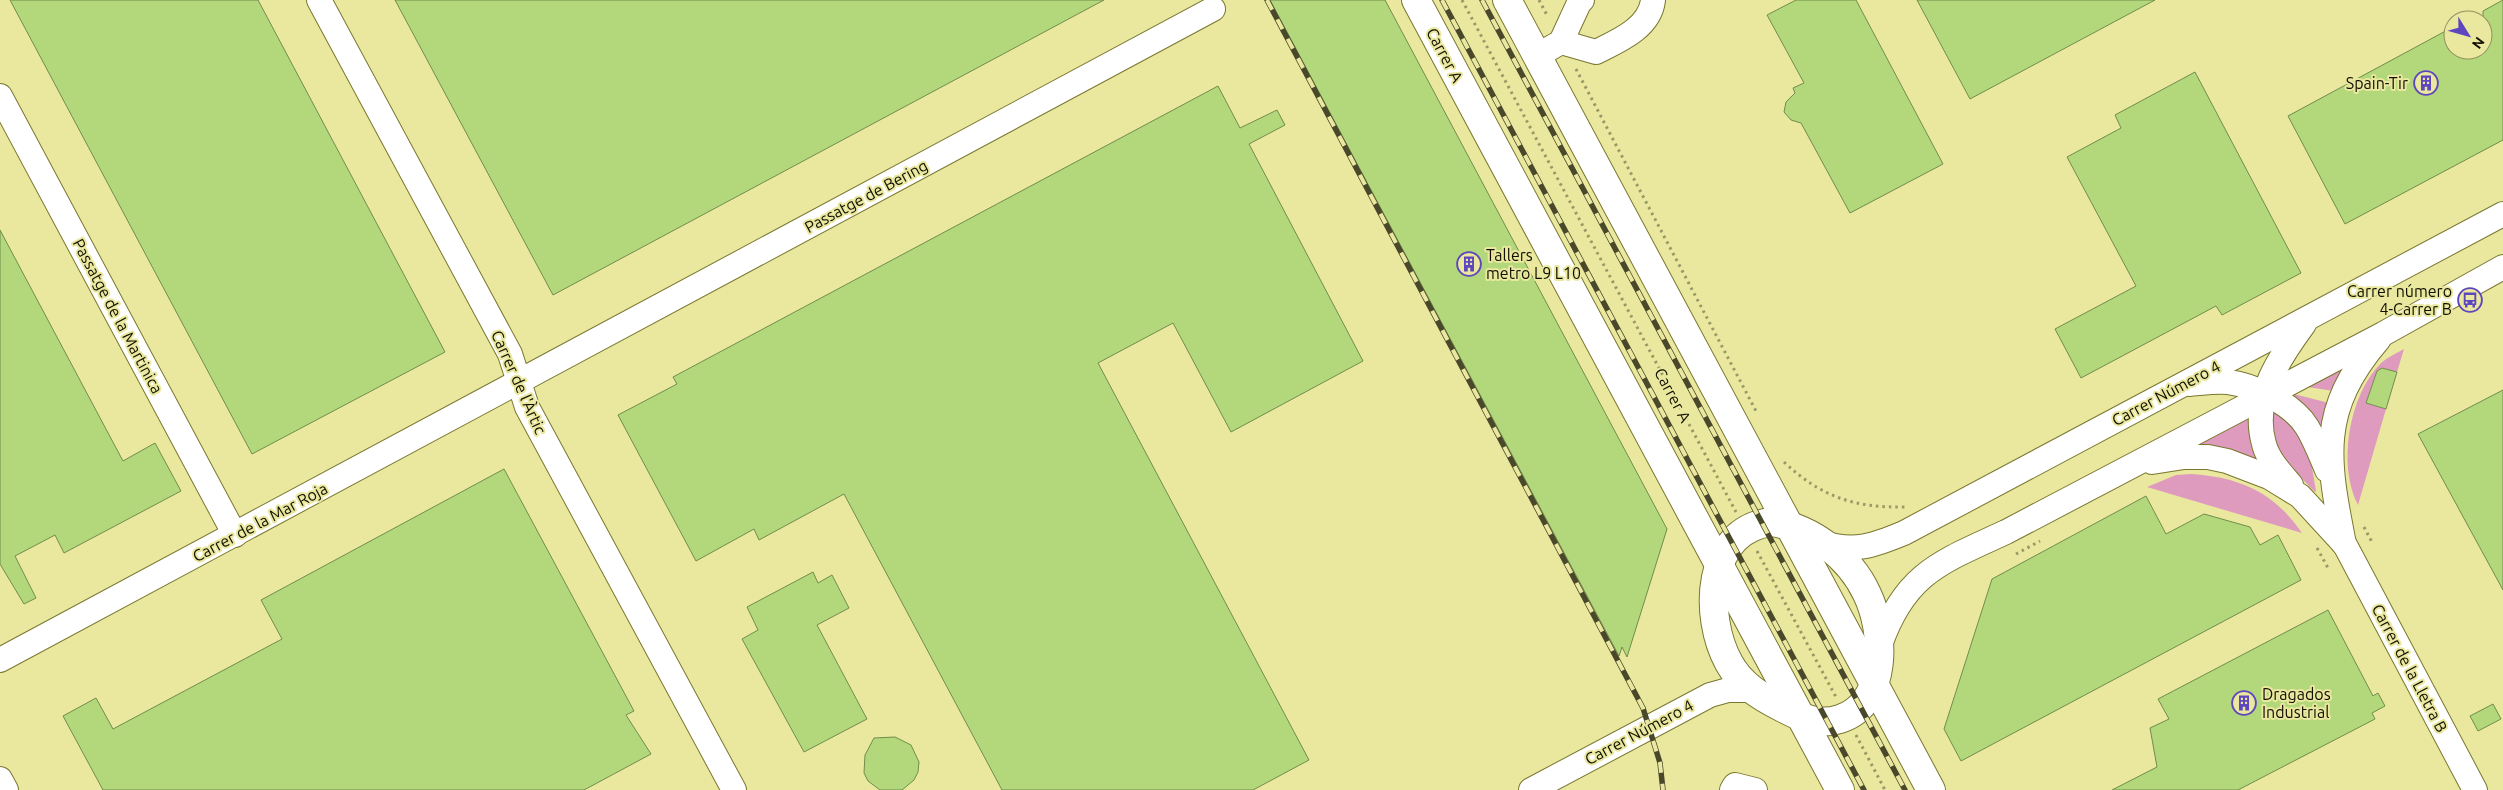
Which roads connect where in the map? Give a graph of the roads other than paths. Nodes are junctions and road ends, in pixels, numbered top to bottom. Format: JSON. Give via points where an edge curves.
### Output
{"nodes":[{"id":1,"x":319,"y":0,"type":"edge"},
{"id":2,"x":1416,"y":0,"type":"edge"},
{"id":3,"x":1507,"y":0,"type":"edge"},
{"id":4,"x":1582,"y":0,"type":"edge"},
{"id":5,"x":1653,"y":0,"type":"edge"},
{"id":6,"x":1213,"y":8,"type":"dead end"},
{"id":7,"x":1561,"y":42,"type":"junction"},
{"id":8,"x":1537,"y":56,"type":"junction"},
{"id":9,"x":0,"y":96,"type":"edge"},
{"id":10,"x":2503,"y":214,"type":"edge"},
{"id":11,"x":2503,"y":267,"type":"edge"},
{"id":12,"x":2309,"y":318,"type":"junction"},
{"id":13,"x":2383,"y":334,"type":"junction"},
{"id":14,"x":519,"y":383,"type":"junction"},
{"id":15,"x":2184,"y":384,"type":"junction"},
{"id":16,"x":2264,"y":395,"type":"junction"},
{"id":17,"x":2136,"y":465,"type":"junction"},
{"id":18,"x":2332,"y":480,"type":"junction"},
{"id":19,"x":2300,"y":496,"type":"junction"},
{"id":20,"x":1789,"y":524,"type":"junction"},
{"id":21,"x":235,"y":535,"type":"junction"},
{"id":22,"x":1824,"y":543,"type":"junction"},
{"id":23,"x":2344,"y":546,"type":"junction"},
{"id":24,"x":1718,"y":567,"type":"junction"},
{"id":25,"x":1880,"y":645,"type":"junction"},
{"id":26,"x":0,"y":660,"type":"edge"},
{"id":27,"x":1874,"y":687,"type":"junction"},
{"id":28,"x":1750,"y":690,"type":"junction"},
{"id":29,"x":1801,"y":718,"type":"junction"},
{"id":30,"x":0,"y":780,"type":"edge"},
{"id":31,"x":6,"y":790,"type":"edge"},
{"id":32,"x":734,"y":790,"type":"edge"},
{"id":33,"x":1531,"y":790,"type":"edge"},
{"id":34,"x":1732,"y":790,"type":"edge"},
{"id":35,"x":1755,"y":790,"type":"edge"},
{"id":36,"x":1840,"y":790,"type":"edge"},
{"id":37,"x":1931,"y":790,"type":"edge"},
{"id":38,"x":2475,"y":790,"type":"edge"}],
"edges":[{"from":1,"to":14,"type":"street","name":"Carrer de l'Àrtic","via":[[510,354]]},
{"from":2,"to":24,"type":"main road","name":"Carrer A"},
{"from":3,"to":8,"type":"main road"},
{"from":4,"to":7,"type":"street"},
{"from":5,"to":7,"type":"street","via":[[1652,10],[1630,35],[1596,52]]},
{"from":6,"to":14,"type":"street","name":"Passatge de Bering"},
{"from":7,"to":8,"type":"street"},
{"from":8,"to":20,"type":"main road"},
{"from":9,"to":21,"type":"street","name":"Passatge de la Martinica"},
{"from":10,"to":12,"type":"street","name":"Carrer Número 4"},
{"from":11,"to":13,"type":"street"},
{"from":12,"to":15,"type":"street","name":"Carrer Número 4"},
{"from":12,"to":16,"type":"street","via":[[2272,370]]},
{"from":13,"to":16,"type":"street"},
{"from":13,"to":18,"type":"street","via":[[2364,356],[2334,415]]},
{"from":14,"to":21,"type":"street","name":"Carrer de la Mar Roja"},
{"from":14,"to":32,"type":"street","name":"Carrer de l'Àrtic","via":[[527,407]]},
{"from":15,"to":16,"type":"street","via":[[2227,382]]},
{"from":15,"to":22,"type":"street","name":"Carrer Número 4","via":[[1904,533],[1865,547],[1847,549]]},
{"from":16,"to":17,"type":"street"},
{"from":16,"to":18,"type":"street","via":[[2297,415],[2307,426]]},
{"from":16,"to":19,"type":"street","via":[[2261,431],[2264,445],[2274,464]]},
{"from":17,"to":19,"type":"street","via":[[2184,457],[2208,457],[2249,468]]},
{"from":17,"to":25,"type":"street","via":[[1928,572],[1899,602]]},
{"from":18,"to":23,"type":"street"},
{"from":19,"to":23,"type":"street"},
{"from":20,"to":22,"type":"main road"},
{"from":20,"to":24,"type":"main road","via":[[1771,522],[1745,529],[1726,548]]},
{"from":20,"to":27,"type":"main road"},
{"from":21,"to":26,"type":"street","name":"Carrer de la Mar Roja"},
{"from":22,"to":25,"type":"main road","via":[[1843,559],[1865,589]]},
{"from":23,"to":38,"type":"street","name":"Carrer de la Lletra B"},
{"from":24,"to":28,"type":"main road","via":[[1714,600],[1722,644],[1728,663]]},
{"from":24,"to":29,"type":"main road","name":"Carrer A"},
{"from":25,"to":27,"type":"main road"},
{"from":27,"to":29,"type":"main road","via":[[1855,712],[1846,716],[1820,722]]},
{"from":27,"to":37,"type":"main road"},
{"from":28,"to":29,"type":"main road"},
{"from":28,"to":33,"type":"street","name":"Carrer Número 4","via":[[1728,690],[1710,695]]},
{"from":29,"to":36,"type":"main road","name":"Carrer A"},
{"from":30,"to":31,"type":"street"},
{"from":34,"to":35,"type":"street","via":[[1735,785]]}]}
